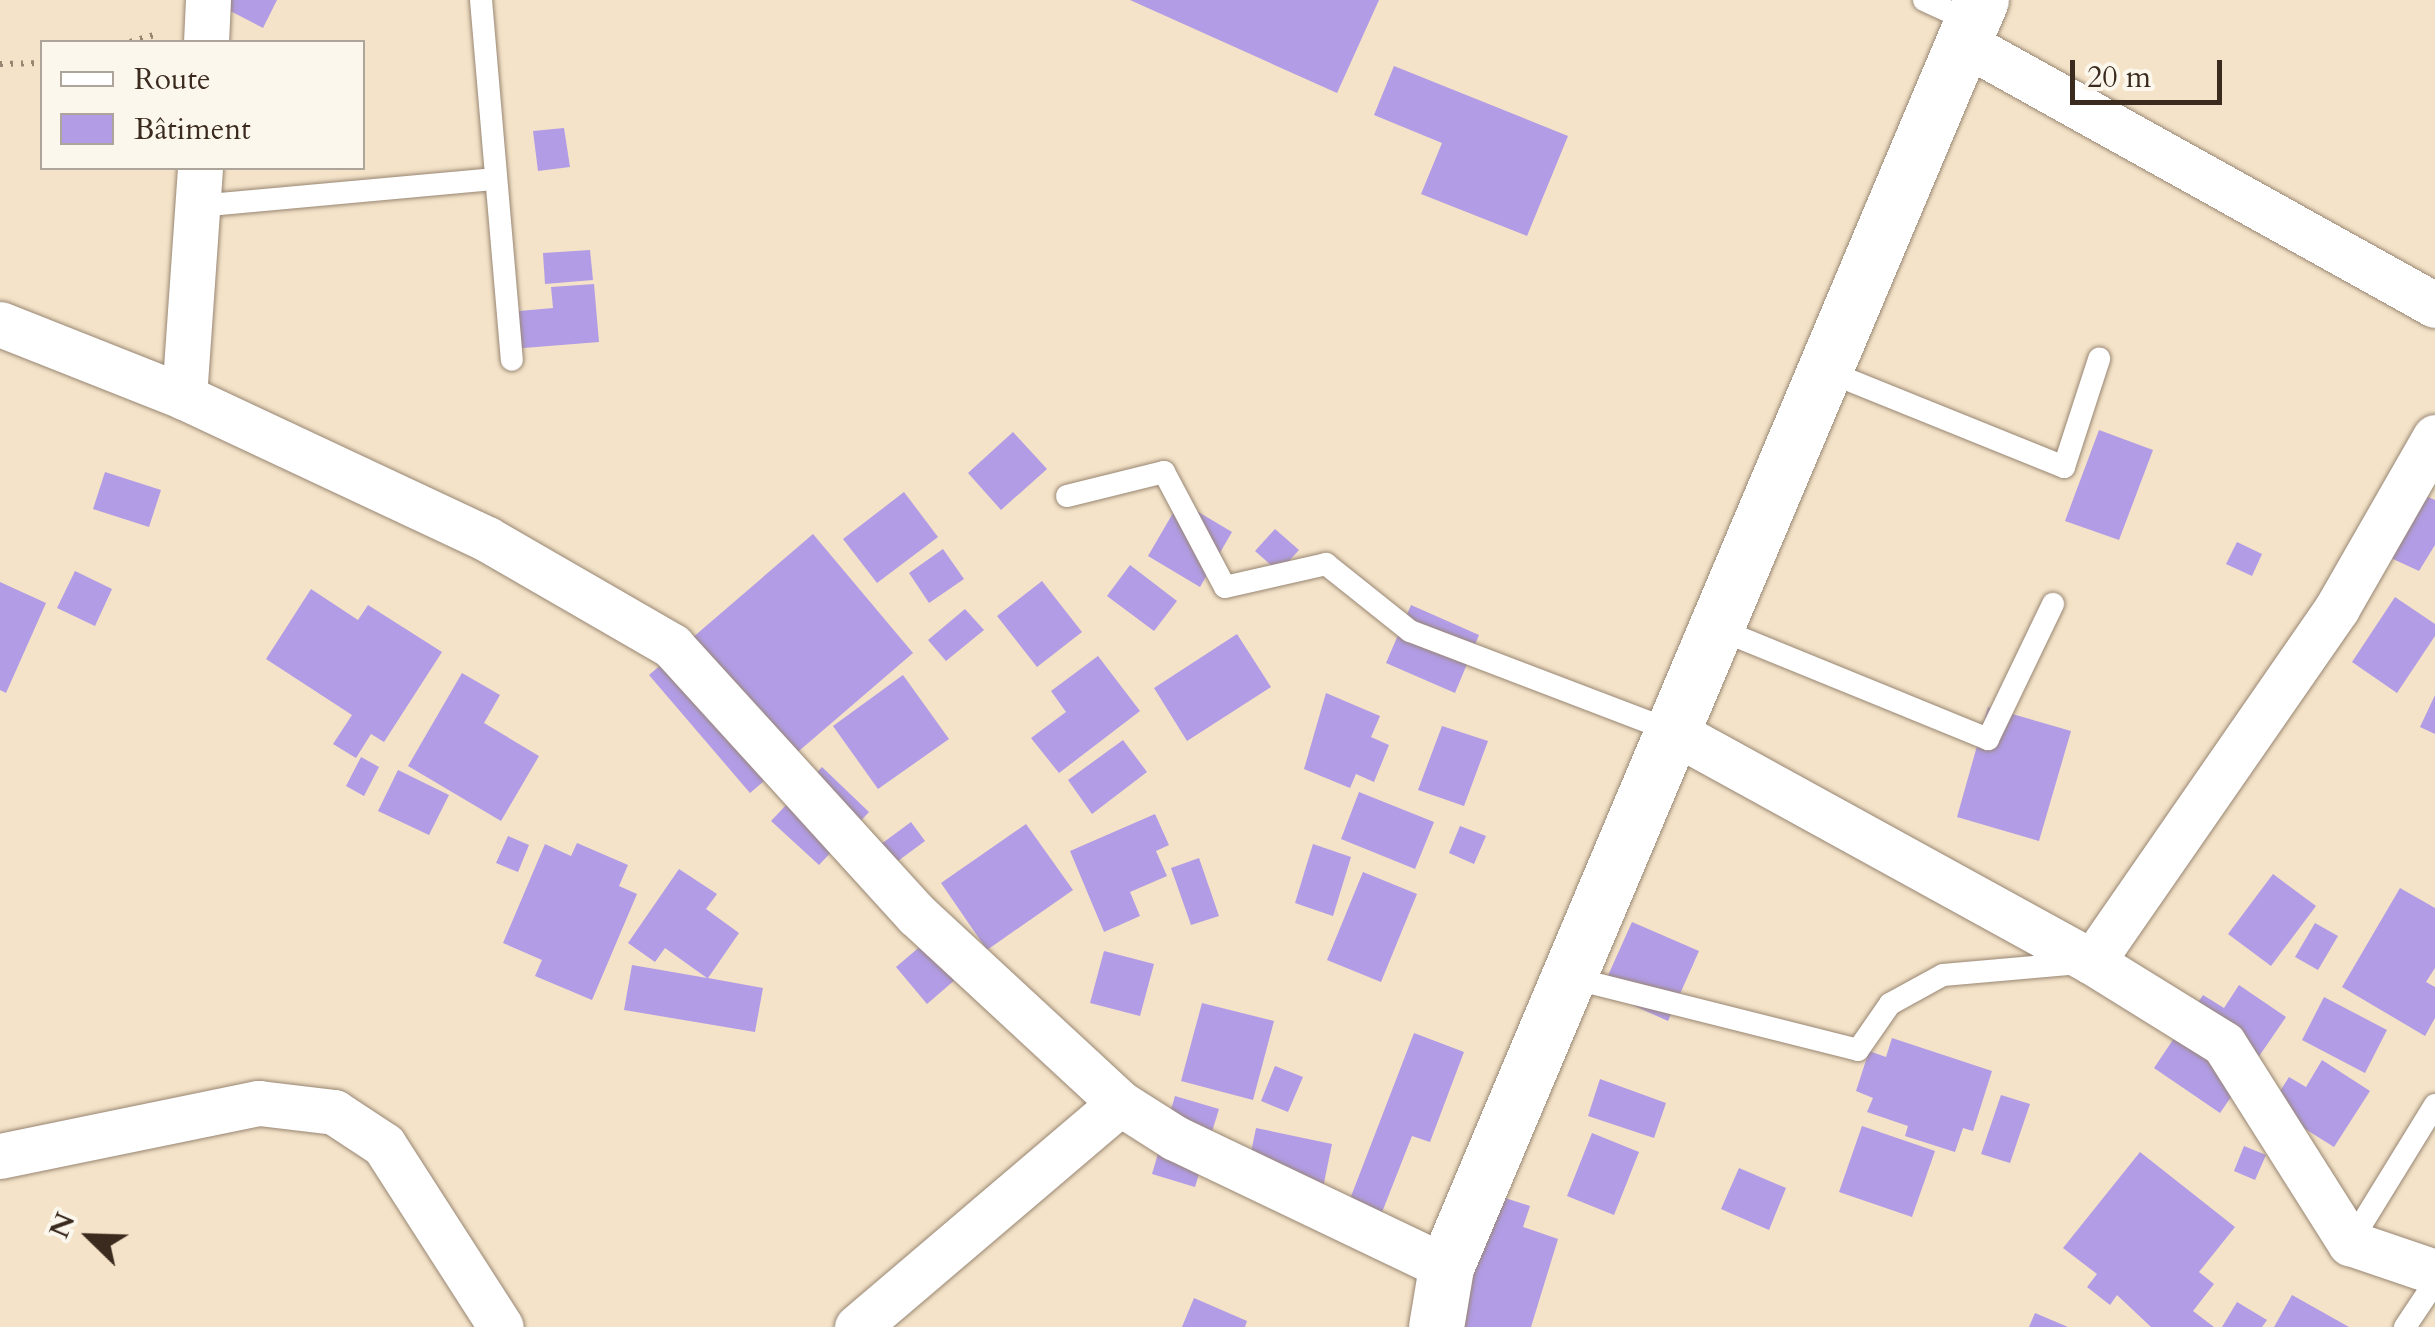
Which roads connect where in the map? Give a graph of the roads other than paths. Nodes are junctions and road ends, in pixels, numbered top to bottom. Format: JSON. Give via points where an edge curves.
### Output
{"nodes":[{"id":1,"x":208,"y":0,"type":"edge"},
{"id":2,"x":481,"y":0,"type":"edge"},
{"id":3,"x":1960,"y":16,"type":"edge"},
{"id":4,"x":206,"y":40,"type":"edge"},
{"id":5,"x":496,"y":179,"type":"junction"},
{"id":6,"x":199,"y":187,"type":"edge"},
{"id":7,"x":2435,"y":305,"type":"edge"},
{"id":8,"x":0,"y":324,"type":"edge"},
{"id":9,"x":2098,"y":359,"type":"dead end"},
{"id":10,"x":512,"y":360,"type":"dead end"},
{"id":11,"x":1824,"y":370,"type":"junction"},
{"id":12,"x":184,"y":397,"type":"junction"},
{"id":13,"x":2435,"y":438,"type":"edge"},
{"id":14,"x":1068,"y":496,"type":"dead end"},
{"id":15,"x":2054,"y":604,"type":"dead end"},
{"id":16,"x":1716,"y":628,"type":"junction"},
{"id":17,"x":1672,"y":731,"type":"junction"},
{"id":18,"x":2092,"y":962,"type":"junction"},
{"id":19,"x":1568,"y":978,"type":"junction"},
{"id":20,"x":1120,"y":1103,"type":"junction"},
{"id":21,"x":2435,"y":1105,"type":"edge"},
{"id":22,"x":0,"y":1156,"type":"edge"},
{"id":23,"x":2350,"y":1243,"type":"junction"},
{"id":24,"x":1446,"y":1267,"type":"junction"},
{"id":25,"x":2435,"y":1272,"type":"edge"},
{"id":26,"x":2435,"y":1282,"type":"edge"},
{"id":27,"x":501,"y":1327,"type":"edge"},
{"id":28,"x":857,"y":1327,"type":"edge"},
{"id":29,"x":1436,"y":1327,"type":"edge"},
{"id":30,"x":2405,"y":1327,"type":"edge"}],
"edges":[{"from":1,"to":4,"type":"street"},
{"from":2,"to":5,"type":"lane"},
{"from":3,"to":7,"type":"street"},
{"from":3,"to":11,"type":"main road"},
{"from":5,"to":6,"type":"lane"},
{"from":5,"to":10,"type":"lane"},
{"from":6,"to":12,"type":"street"},
{"from":8,"to":12,"type":"street"},
{"from":9,"to":11,"type":"lane","via":[[2064,468]]},
{"from":11,"to":16,"type":"main road"},
{"from":12,"to":20,"type":"street","via":[[487,539],[672,646],[917,916]]},
{"from":13,"to":18,"type":"street","via":[[2337,608]]},
{"from":14,"to":17,"type":"lane","via":[[1164,472],[1225,587],[1326,564],[1410,631]]},
{"from":15,"to":16,"type":"lane","via":[[1988,740]]},
{"from":16,"to":17,"type":"main road"},
{"from":17,"to":18,"type":"street"},
{"from":17,"to":19,"type":"main road"},
{"from":18,"to":19,"type":"lane","via":[[1943,975],[1890,1004],[1858,1050]]},
{"from":18,"to":23,"type":"street","via":[[2224,1044]]},
{"from":19,"to":24,"type":"main road"},
{"from":20,"to":24,"type":"street","via":[[1176,1138]]},
{"from":20,"to":28,"type":"street"},
{"from":21,"to":23,"type":"lane"},
{"from":22,"to":27,"type":"street","via":[[259,1103],[334,1112],[384,1145]]},
{"from":23,"to":25,"type":"street"},
{"from":24,"to":29,"type":"main road"},
{"from":26,"to":30,"type":"lane"}]}
